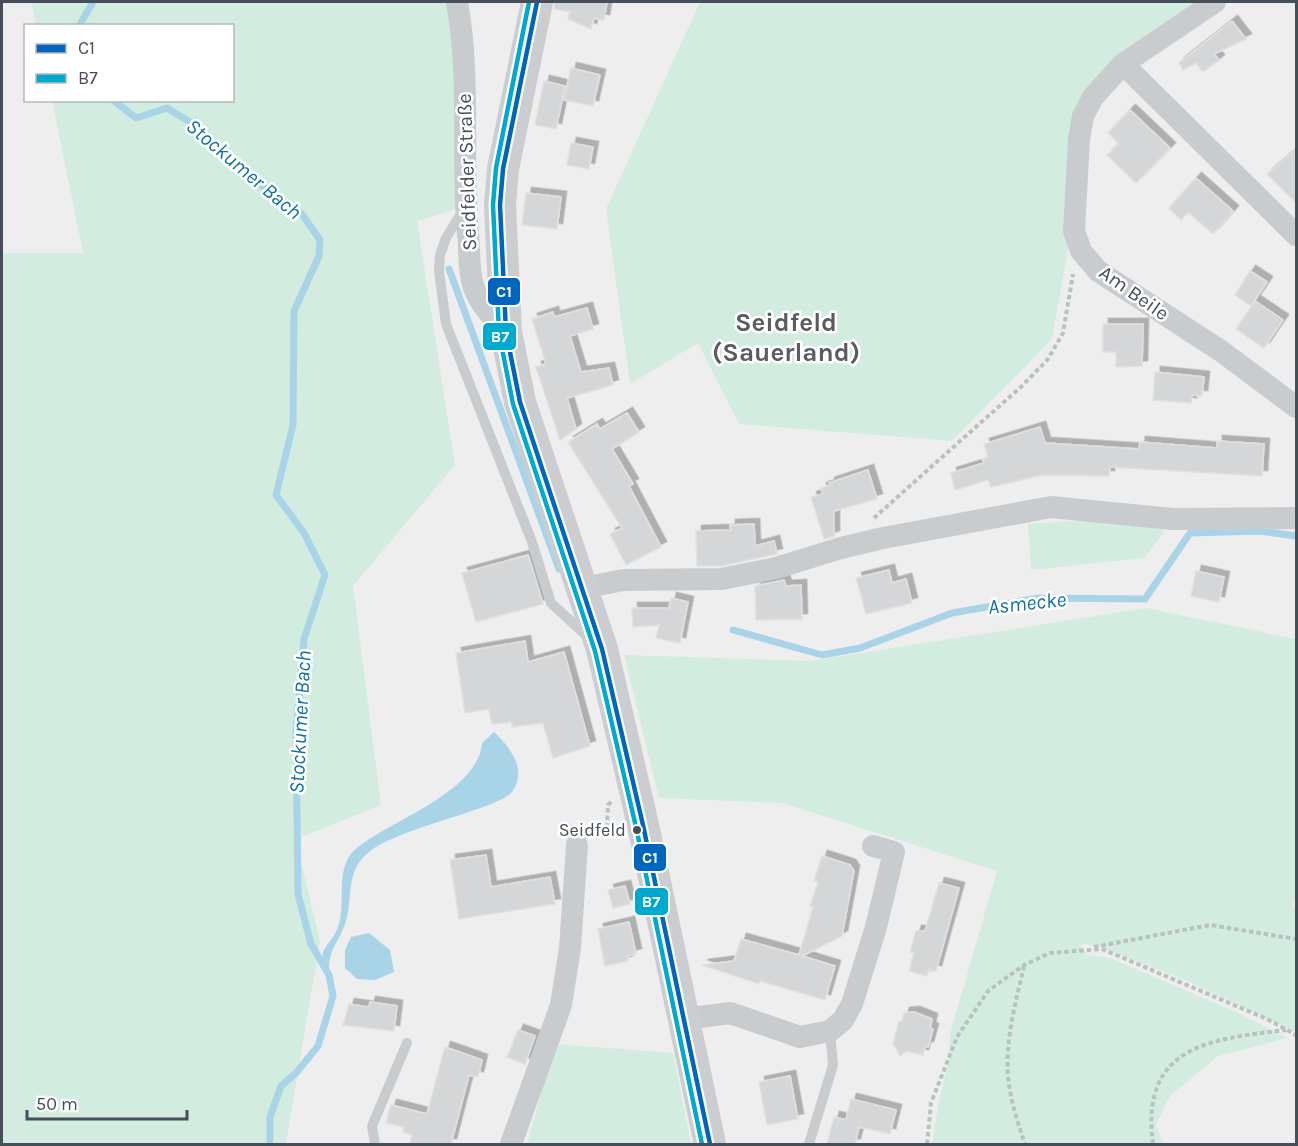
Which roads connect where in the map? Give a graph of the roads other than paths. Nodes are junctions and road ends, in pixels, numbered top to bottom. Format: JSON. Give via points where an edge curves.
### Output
{"nodes":[{"id":1,"x":457,"y":2,"type":"edge"},
{"id":2,"x":537,"y":2,"type":"edge"},
{"id":3,"x":1215,"y":2,"type":"edge"},
{"id":4,"x":1123,"y":64,"type":"junction"},
{"id":5,"x":465,"y":206,"type":"junction"},
{"id":6,"x":1296,"y":235,"type":"edge"},
{"id":7,"x":506,"y":332,"type":"junction"},
{"id":8,"x":1296,"y":407,"type":"edge"},
{"id":9,"x":1296,"y":518,"type":"edge"},
{"id":10,"x":582,"y":588,"type":"junction"},
{"id":11,"x":602,"y":649,"type":"junction"},
{"id":12,"x":577,"y":845,"type":"dead end"},
{"id":13,"x":873,"y":846,"type":"dead end"},
{"id":14,"x":685,"y":1019,"type":"junction"},
{"id":15,"x":830,"y":1030,"type":"junction"},
{"id":16,"x":407,"y":1043,"type":"dead end"},
{"id":17,"x":375,"y":1144,"type":"edge"},
{"id":18,"x":511,"y":1144,"type":"edge"},
{"id":19,"x":710,"y":1144,"type":"edge"},
{"id":20,"x":809,"y":1144,"type":"edge"}],
"edges":[{"from":1,"to":5,"type":"street","name":"Seidfelder Straße"},
{"from":2,"to":7,"type":"main road","name":"Seidfelder Straße","via":[[503,169],[500,205]]},
{"from":3,"to":4,"type":"street","name":"Am Beile"},
{"from":4,"to":6,"type":"street"},
{"from":4,"to":8,"type":"street","name":"Am Beile","via":[[1103,83],[1083,116],[1073,218],[1081,251],[1098,271],[1221,351]]},
{"from":5,"to":7,"type":"street","name":"Seidfelder Straße","via":[[473,285],[482,306]]},
{"from":5,"to":11,"type":"lane","via":[[440,255],[446,324],[532,542],[551,603]]},
{"from":7,"to":10,"type":"main road","name":"Seidfelder Straße","via":[[520,402]]},
{"from":9,"to":10,"type":"street","via":[[1172,519],[1051,507],[840,548],[776,568],[722,579],[624,580]]},
{"from":10,"to":11,"type":"main road","name":"Seidfelder Straße"},
{"from":11,"to":14,"type":"main road","name":"Seidfelder Straße"},
{"from":12,"to":18,"type":"street","via":[[570,948],[561,1005]]},
{"from":13,"to":15,"type":"street","via":[[894,852],[852,1004],[843,1020]]},
{"from":14,"to":15,"type":"street","via":[[730,1013],[800,1037]]},
{"from":14,"to":19,"type":"main road","name":"Seidfelder Straße"},
{"from":15,"to":20,"type":"lane","via":[[833,1065]]},
{"from":16,"to":17,"type":"lane","via":[[372,1126]]}]}
